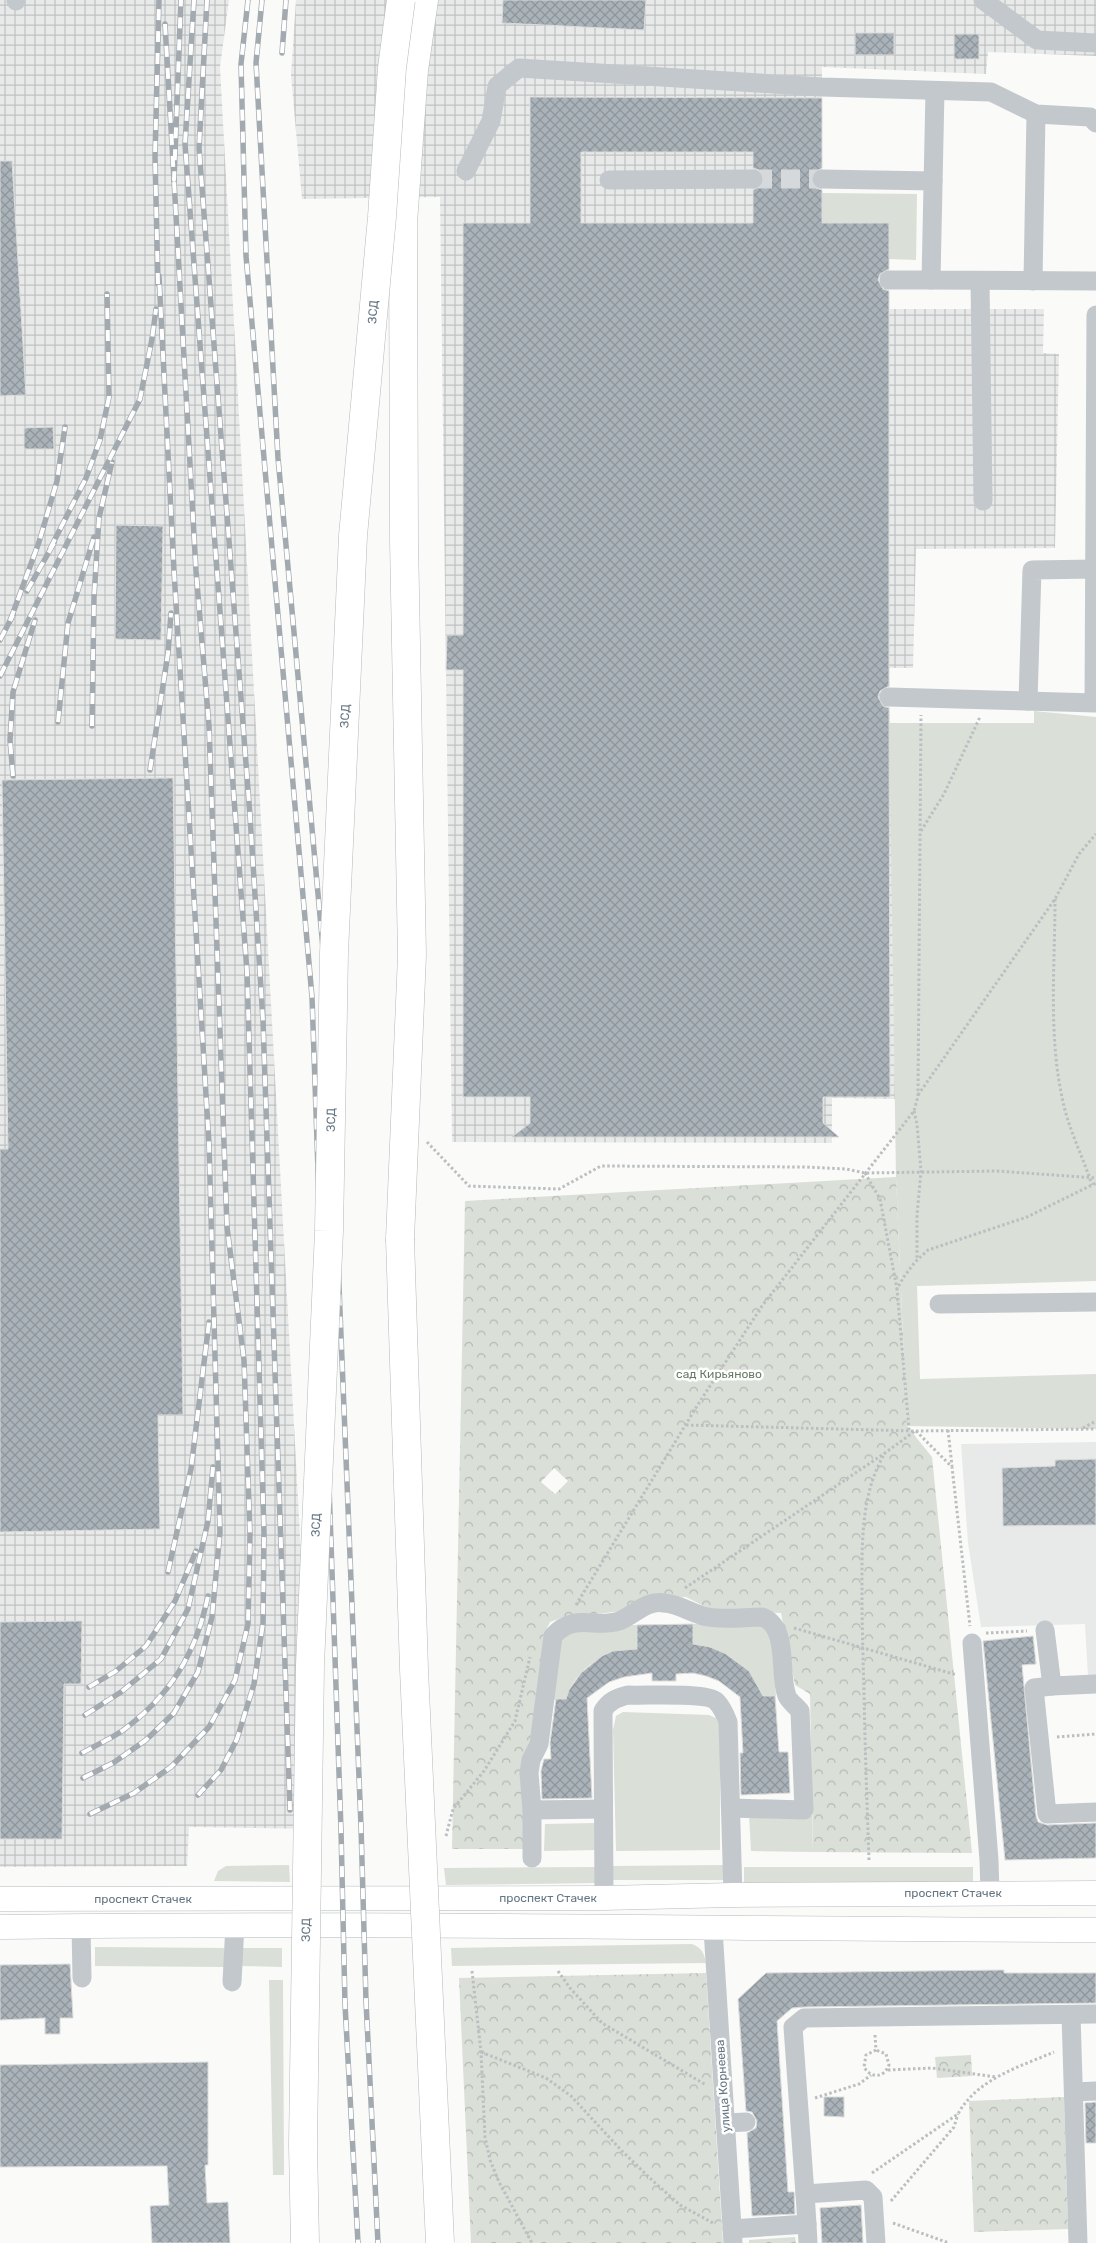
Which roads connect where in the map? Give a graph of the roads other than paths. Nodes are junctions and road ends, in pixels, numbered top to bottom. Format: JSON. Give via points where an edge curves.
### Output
{"nodes":[{"id":1,"x":402,"y":0,"type":"edge"},
{"id":2,"x":424,"y":0,"type":"edge"},
{"id":3,"x":983,"y":0,"type":"edge"},
{"id":4,"x":1096,"y":44,"type":"edge"},
{"id":5,"x":935,"y":91,"type":"junction"},
{"id":6,"x":1036,"y":114,"type":"junction"},
{"id":7,"x":1094,"y":118,"type":"edge"},
{"id":8,"x":466,"y":171,"type":"dead end"},
{"id":9,"x":753,"y":179,"type":"tunnel mouth"},
{"id":10,"x":822,"y":179,"type":"tunnel mouth"},
{"id":11,"x":608,"y":180,"type":"dead end"},
{"id":12,"x":933,"y":181,"type":"junction"},
{"id":13,"x":889,"y":280,"type":"dead end"},
{"id":14,"x":931,"y":280,"type":"junction"},
{"id":15,"x":980,"y":281,"type":"junction"},
{"id":16,"x":1033,"y":281,"type":"junction"},
{"id":17,"x":1096,"y":281,"type":"edge"},
{"id":18,"x":1096,"y":315,"type":"edge"},
{"id":19,"x":1095,"y":477,"type":"edge"},
{"id":20,"x":983,"y":501,"type":"dead end"},
{"id":21,"x":1095,"y":569,"type":"junction"},
{"id":22,"x":890,"y":697,"type":"dead end"},
{"id":23,"x":1028,"y":701,"type":"junction"},
{"id":24,"x":1095,"y":703,"type":"edge"},
{"id":25,"x":1096,"y":1302,"type":"edge"},
{"id":26,"x":939,"y":1304,"type":"dead end"},
{"id":27,"x":1045,"y":1630,"type":"road end"},
{"id":28,"x":972,"y":1643,"type":"road end"},
{"id":29,"x":1096,"y":1684,"type":"edge"},
{"id":30,"x":1052,"y":1686,"type":"junction"},
{"id":31,"x":731,"y":1808,"type":"junction"},
{"id":32,"x":603,"y":1809,"type":"junction"},
{"id":33,"x":532,"y":1810,"type":"junction"},
{"id":34,"x":1096,"y":1812,"type":"edge"},
{"id":35,"x":532,"y":1858,"type":"dead end"},
{"id":36,"x":990,"y":1893,"type":"junction"},
{"id":37,"x":1096,"y":1893,"type":"edge"},
{"id":38,"x":733,"y":1895,"type":"junction"},
{"id":39,"x":604,"y":1898,"type":"junction"},
{"id":40,"x":0,"y":1899,"type":"edge"},
{"id":41,"x":235,"y":1924,"type":"junction"},
{"id":42,"x":81,"y":1926,"type":"junction"},
{"id":43,"x":0,"y":1927,"type":"edge"},
{"id":44,"x":713,"y":1929,"type":"junction"},
{"id":45,"x":1096,"y":1930,"type":"edge"},
{"id":46,"x":82,"y":1978,"type":"dead end"},
{"id":47,"x":232,"y":1982,"type":"dead end"},
{"id":48,"x":1096,"y":2014,"type":"edge"},
{"id":49,"x":1071,"y":2015,"type":"junction"},
{"id":50,"x":1096,"y":2091,"type":"edge"},
{"id":51,"x":1074,"y":2092,"type":"junction"},
{"id":52,"x":746,"y":2122,"type":"dead end"},
{"id":53,"x":726,"y":2124,"type":"junction"},
{"id":54,"x":805,"y":2194,"type":"junction"},
{"id":55,"x":807,"y":2224,"type":"junction"},
{"id":56,"x":733,"y":2236,"type":"edge"},
{"id":57,"x":305,"y":2243,"type":"edge"},
{"id":58,"x":440,"y":2243,"type":"edge"},
{"id":59,"x":808,"y":2243,"type":"edge"},
{"id":60,"x":876,"y":2243,"type":"edge"},
{"id":61,"x":1078,"y":2243,"type":"edge"}],
"edges":[{"from":1,"to":57,"type":"highway","name":"ЗСД","bridge":true,"via":[[392,68],[353,536],[334,944],[329,1231],[310,1665],[303,2145]]},
{"from":2,"to":58,"type":"highway","bridge":true,"via":[[414,70],[403,223],[404,530],[412,955],[400,1239],[415,1679]]},
{"from":3,"to":4,"type":"street","via":[[1037,40]]},
{"from":5,"to":6,"type":"street","via":[[991,92]]},
{"from":5,"to":8,"type":"street","via":[[519,68],[497,86],[491,121]]},
{"from":5,"to":12,"type":"street"},
{"from":6,"to":7,"type":"street"},
{"from":6,"to":16,"type":"street"},
{"from":9,"to":11,"type":"street"},
{"from":10,"to":12,"type":"street"},
{"from":12,"to":14,"type":"street"},
{"from":13,"to":14,"type":"street"},
{"from":14,"to":15,"type":"street"},
{"from":15,"to":16,"type":"street"},
{"from":15,"to":20,"type":"street"},
{"from":16,"to":17,"type":"street"},
{"from":18,"to":19,"type":"street"},
{"from":19,"to":21,"type":"street"},
{"from":21,"to":23,"type":"street","via":[[1032,570]]},
{"from":21,"to":24,"type":"street"},
{"from":22,"to":23,"type":"street"},
{"from":23,"to":24,"type":"street"},
{"from":25,"to":26,"type":"street"},
{"from":27,"to":30,"type":"street"},
{"from":28,"to":36,"type":"street"},
{"from":29,"to":30,"type":"street"},
{"from":30,"to":34,"type":"street","via":[[1034,1688],[1047,1814]]},
{"from":31,"to":32,"type":"street","via":[[728,1722],[715,1700],[702,1696],[628,1695],[616,1698],[603,1712]]},
{"from":31,"to":33,"type":"street","via":[[804,1810],[800,1711],[787,1697],[778,1636],[774,1624],[762,1617],[710,1618],[663,1602],[644,1606],[618,1621],[573,1623],[559,1631],[540,1744],[531,1760]]},
{"from":31,"to":38,"type":"street"},
{"from":32,"to":33,"type":"street"},
{"from":32,"to":39,"type":"street"},
{"from":33,"to":35,"type":"street"},
{"from":36,"to":37,"type":"main road","name":"проспект Стачек"},
{"from":36,"to":38,"type":"main road","name":"проспект Стачек"},
{"from":38,"to":39,"type":"main road","name":"проспект Стачек"},
{"from":39,"to":40,"type":"main road","name":"проспект Стачек"},
{"from":41,"to":42,"type":"main road","name":"проспект Стачек"},
{"from":41,"to":44,"type":"main road","name":"проспект Стачек"},
{"from":41,"to":47,"type":"street"},
{"from":42,"to":43,"type":"main road","name":"проспект Стачек"},
{"from":42,"to":46,"type":"street"},
{"from":44,"to":45,"type":"main road","name":"проспект Стачек"},
{"from":44,"to":53,"type":"street","name":"улица Корнеева"},
{"from":48,"to":49,"type":"street"},
{"from":49,"to":51,"type":"street"},
{"from":49,"to":54,"type":"street","via":[[804,2018],[793,2027],[797,2099],[791,2120]]},
{"from":50,"to":51,"type":"street"},
{"from":51,"to":61,"type":"street"},
{"from":52,"to":53,"type":"street"},
{"from":53,"to":56,"type":"street","name":"улица Корнеева"},
{"from":54,"to":55,"type":"street"},
{"from":54,"to":60,"type":"street","via":[[866,2190],[873,2197]]},
{"from":55,"to":56,"type":"street"},
{"from":55,"to":59,"type":"street"}]}
